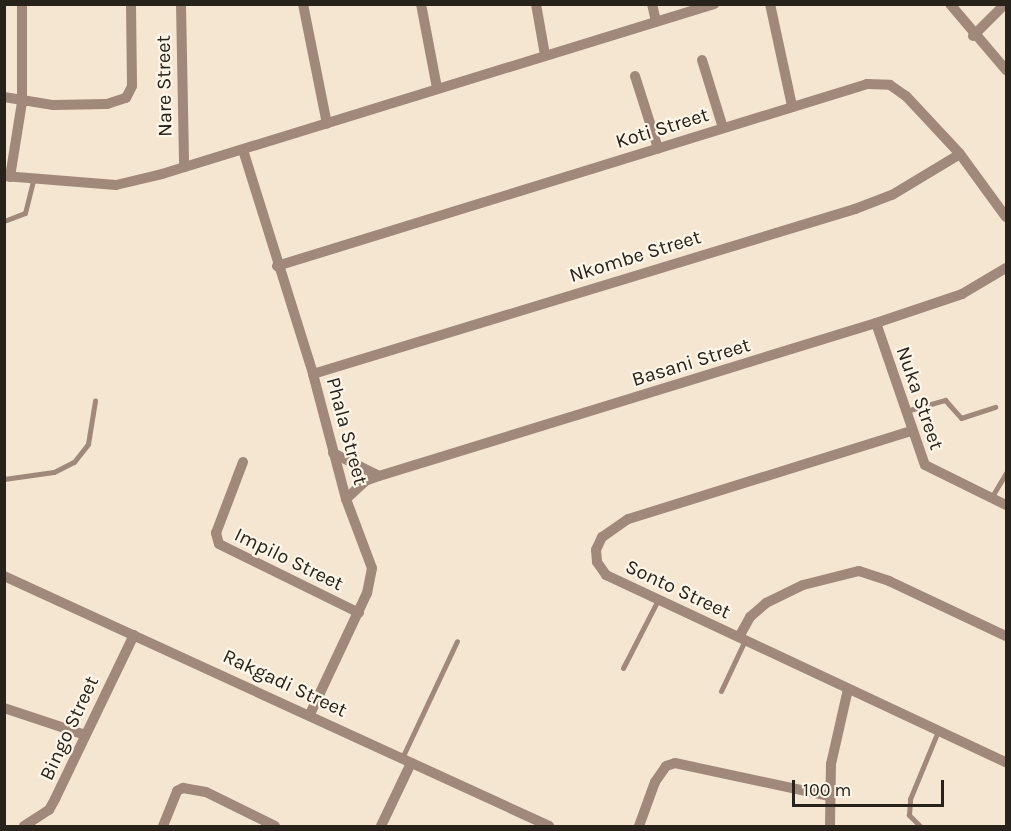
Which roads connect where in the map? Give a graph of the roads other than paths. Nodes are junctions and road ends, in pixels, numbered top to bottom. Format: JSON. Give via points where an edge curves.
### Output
{"nodes":[{"id":1,"x":22,"y":4,"type":"edge"},
{"id":2,"x":131,"y":4,"type":"edge"},
{"id":3,"x":181,"y":4,"type":"edge"},
{"id":4,"x":303,"y":4,"type":"edge"},
{"id":5,"x":421,"y":4,"type":"edge"},
{"id":6,"x":536,"y":4,"type":"edge"},
{"id":7,"x":652,"y":4,"type":"edge"},
{"id":8,"x":714,"y":4,"type":"edge"},
{"id":9,"x":770,"y":4,"type":"edge"},
{"id":10,"x":950,"y":4,"type":"edge"},
{"id":11,"x":1005,"y":4,"type":"edge"},
{"id":12,"x":657,"y":21,"type":"junction"},
{"id":13,"x":973,"y":36,"type":"junction"},
{"id":14,"x":545,"y":55,"type":"junction"},
{"id":15,"x":702,"y":60,"type":"dead end"},
{"id":16,"x":1006,"y":70,"type":"edge"},
{"id":17,"x":635,"y":76,"type":"dead end"},
{"id":18,"x":437,"y":88,"type":"junction"},
{"id":19,"x":4,"y":97,"type":"edge"},
{"id":20,"x":22,"y":102,"type":"junction"},
{"id":21,"x":792,"y":106,"type":"junction"},
{"id":22,"x":327,"y":124,"type":"junction"},
{"id":23,"x":723,"y":128,"type":"junction"},
{"id":24,"x":658,"y":148,"type":"junction"},
{"id":25,"x":243,"y":150,"type":"junction"},
{"id":26,"x":960,"y":154,"type":"junction"},
{"id":27,"x":184,"y":167,"type":"junction"},
{"id":28,"x":7,"y":176,"type":"edge"},
{"id":29,"x":33,"y":180,"type":"junction"},
{"id":30,"x":1006,"y":217,"type":"edge"},
{"id":31,"x":4,"y":221,"type":"edge"},
{"id":32,"x":277,"y":266,"type":"junction"},
{"id":33,"x":1006,"y":268,"type":"edge"},
{"id":34,"x":876,"y":323,"type":"junction"},
{"id":35,"x":313,"y":374,"type":"junction"},
{"id":36,"x":95,"y":401,"type":"dead end"},
{"id":37,"x":995,"y":407,"type":"dead end"},
{"id":38,"x":904,"y":411,"type":"junction"},
{"id":39,"x":911,"y":431,"type":"junction"},
{"id":40,"x":333,"y":453,"type":"junction"},
{"id":41,"x":243,"y":462,"type":"dead end"},
{"id":42,"x":1006,"y":473,"type":"edge"},
{"id":43,"x":379,"y":476,"type":"junction"},
{"id":44,"x":4,"y":479,"type":"edge"},
{"id":45,"x":991,"y":498,"type":"junction"},
{"id":46,"x":346,"y":499,"type":"junction"},
{"id":47,"x":1006,"y":505,"type":"edge"},
{"id":48,"x":4,"y":576,"type":"edge"},
{"id":49,"x":658,"y":600,"type":"junction"},
{"id":50,"x":359,"y":613,"type":"junction"},
{"id":51,"x":134,"y":635,"type":"junction"},
{"id":52,"x":1006,"y":636,"type":"edge"},
{"id":53,"x":742,"y":639,"type":"junction"},
{"id":54,"x":457,"y":641,"type":"dead end"},
{"id":55,"x":622,"y":669,"type":"dead end"},
{"id":56,"x":848,"y":689,"type":"junction"},
{"id":57,"x":721,"y":691,"type":"dead end"},
{"id":58,"x":4,"y":708,"type":"edge"},
{"id":59,"x":309,"y":714,"type":"junction"},
{"id":60,"x":939,"y":731,"type":"junction"},
{"id":61,"x":85,"y":735,"type":"junction"},
{"id":62,"x":406,"y":760,"type":"junction"},
{"id":63,"x":1006,"y":762,"type":"edge"},
{"id":64,"x":829,"y":796,"type":"junction"},
{"id":65,"x":24,"y":826,"type":"edge"},
{"id":66,"x":163,"y":826,"type":"edge"},
{"id":67,"x":275,"y":826,"type":"edge"},
{"id":68,"x":381,"y":826,"type":"edge"},
{"id":69,"x":549,"y":826,"type":"edge"},
{"id":70,"x":639,"y":826,"type":"edge"},
{"id":71,"x":830,"y":826,"type":"edge"},
{"id":72,"x":920,"y":826,"type":"edge"}],
"edges":[{"from":1,"to":20,"type":"street"},
{"from":2,"to":20,"type":"street","via":[[132,86],[126,98],[87,105]]},
{"from":3,"to":27,"type":"street","name":"Nare Street"},
{"from":4,"to":22,"type":"street"},
{"from":5,"to":18,"type":"street"},
{"from":6,"to":14,"type":"street"},
{"from":7,"to":12,"type":"street"},
{"from":8,"to":12,"type":"street"},
{"from":9,"to":21,"type":"street"},
{"from":10,"to":13,"type":"street"},
{"from":11,"to":13,"type":"street"},
{"from":12,"to":14,"type":"street"},
{"from":13,"to":16,"type":"street"},
{"from":14,"to":18,"type":"street"},
{"from":15,"to":23,"type":"street"},
{"from":17,"to":24,"type":"street"},
{"from":18,"to":22,"type":"street"},
{"from":19,"to":20,"type":"street"},
{"from":20,"to":28,"type":"street"},
{"from":21,"to":23,"type":"street","name":"Koti Street"},
{"from":21,"to":26,"type":"street","name":"Koti Street","via":[[867,84],[890,85],[906,96]]},
{"from":22,"to":25,"type":"street"},
{"from":23,"to":24,"type":"street","name":"Koti Street"},
{"from":24,"to":32,"type":"street","name":"Koti Street"},
{"from":25,"to":27,"type":"street"},
{"from":25,"to":32,"type":"street","name":"Phala Street"},
{"from":26,"to":30,"type":"street","name":"Koti Street"},
{"from":26,"to":35,"type":"street","name":"Nkombe Street","via":[[892,195],[855,208]]},
{"from":27,"to":29,"type":"street","via":[[116,185]]},
{"from":28,"to":29,"type":"street"},
{"from":29,"to":31,"type":"lane","via":[[25,213]]},
{"from":32,"to":35,"type":"street","name":"Phala Street"},
{"from":33,"to":34,"type":"street","name":"Basani Street","via":[[962,294]]},
{"from":34,"to":38,"type":"street","name":"Nuka Street"},
{"from":34,"to":43,"type":"street","name":"Basani Street"},
{"from":35,"to":40,"type":"street","name":"Phala Street"},
{"from":36,"to":44,"type":"lane","via":[[88,444],[74,462],[54,472]]},
{"from":37,"to":38,"type":"lane","via":[[961,418],[945,400]]},
{"from":38,"to":39,"type":"street","name":"Nuka Street"},
{"from":39,"to":45,"type":"street","name":"Nuka Street","via":[[921,459],[930,470]]},
{"from":39,"to":49,"type":"street","name":"Sonto Street","via":[[612,527],[596,550],[600,569]]},
{"from":40,"to":43,"type":"street"},
{"from":40,"to":46,"type":"street","name":"Phala Street"},
{"from":41,"to":50,"type":"street","name":"Impilo Street","via":[[216,533],[219,544]]},
{"from":42,"to":45,"type":"lane"},
{"from":43,"to":46,"type":"street","name":"Basani Street","via":[[365,481]]},
{"from":45,"to":47,"type":"street","name":"Nuka Street"},
{"from":46,"to":50,"type":"street","name":"Phala Street","via":[[372,568]]},
{"from":48,"to":51,"type":"street","name":"Rakgadi Street"},
{"from":49,"to":53,"type":"street","name":"Sonto Street"},
{"from":49,"to":55,"type":"lane"},
{"from":50,"to":59,"type":"street","name":"Phala Street"},
{"from":51,"to":59,"type":"street","name":"Rakgadi Street"},
{"from":51,"to":61,"type":"street","name":"Bingo Street"},
{"from":52,"to":53,"type":"street","via":[[859,571],[803,585],[766,603],[750,617]]},
{"from":53,"to":56,"type":"street","name":"Sonto Street"},
{"from":53,"to":57,"type":"lane"},
{"from":54,"to":62,"type":"lane"},
{"from":56,"to":60,"type":"street","name":"Sonto Street"},
{"from":56,"to":64,"type":"street","via":[[834,744]]},
{"from":58,"to":61,"type":"street"},
{"from":59,"to":62,"type":"street","name":"Rakgadi Street"},
{"from":60,"to":63,"type":"street","name":"Sonto Street"},
{"from":60,"to":72,"type":"lane","via":[[910,800],[909,815]]},
{"from":61,"to":65,"type":"street","name":"Bingo Street","via":[[49,810]]},
{"from":62,"to":68,"type":"street"},
{"from":62,"to":69,"type":"street","name":"Rakgadi Street"},
{"from":64,"to":70,"type":"street","via":[[670,764],[655,782]]},
{"from":64,"to":71,"type":"street"},
{"from":66,"to":67,"type":"street","via":[[177,791],[183,788],[206,792]]}]}
